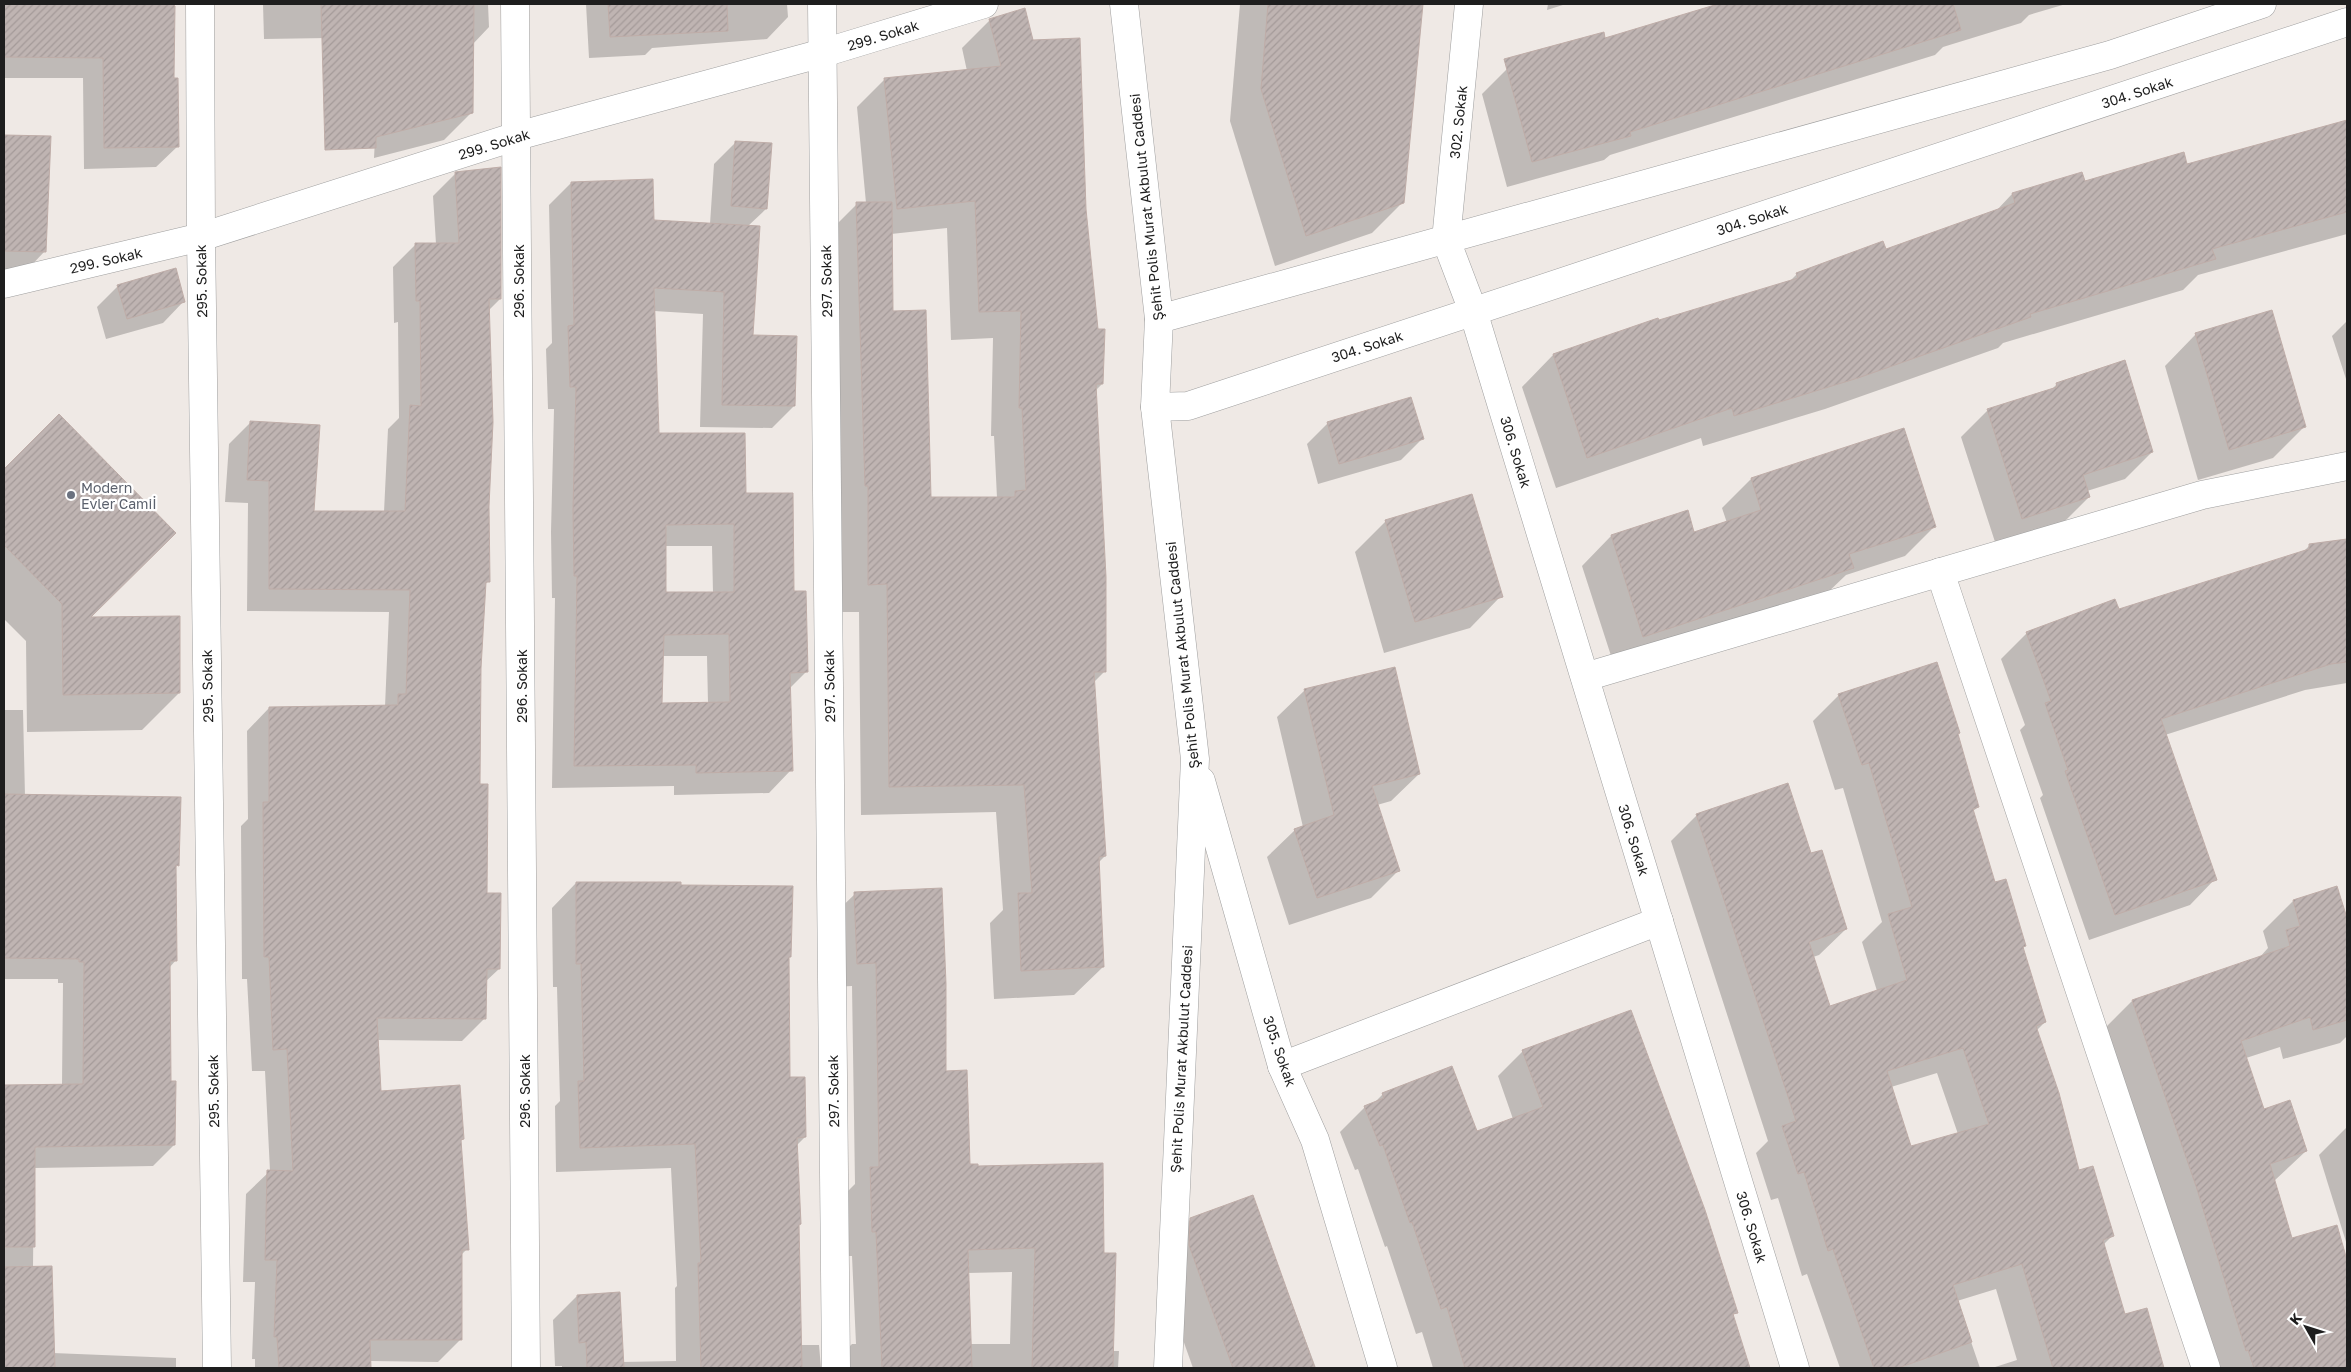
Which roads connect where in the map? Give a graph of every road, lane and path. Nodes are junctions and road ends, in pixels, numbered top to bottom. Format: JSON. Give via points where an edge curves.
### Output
{"nodes":[{"id":1,"x":200,"y":4,"type":"edge"},
{"id":2,"x":515,"y":4,"type":"edge"},
{"id":3,"x":822,"y":4,"type":"edge"},
{"id":4,"x":984,"y":4,"type":"edge"},
{"id":5,"x":1124,"y":4,"type":"edge"},
{"id":6,"x":1470,"y":4,"type":"edge"},
{"id":7,"x":2262,"y":4,"type":"edge"},
{"id":8,"x":2347,"y":22,"type":"edge"},
{"id":9,"x":824,"y":53,"type":"junction"},
{"id":10,"x":517,"y":136,"type":"junction"},
{"id":11,"x":201,"y":237,"type":"junction"},
{"id":12,"x":1446,"y":240,"type":"junction"},
{"id":13,"x":4,"y":284,"type":"edge"},
{"id":14,"x":1474,"y":311,"type":"junction"},
{"id":15,"x":1160,"y":319,"type":"junction"},
{"id":16,"x":1155,"y":407,"type":"junction"},
{"id":17,"x":2347,"y":466,"type":"edge"},
{"id":18,"x":1940,"y":572,"type":"junction"},
{"id":19,"x":1585,"y":677,"type":"junction"},
{"id":20,"x":1195,"y":758,"type":"junction"},
{"id":21,"x":1659,"y":921,"type":"junction"},
{"id":22,"x":1282,"y":1066,"type":"junction"},
{"id":23,"x":216,"y":1368,"type":"edge"},
{"id":24,"x":526,"y":1368,"type":"edge"},
{"id":25,"x":836,"y":1368,"type":"edge"},
{"id":26,"x":1168,"y":1368,"type":"edge"},
{"id":27,"x":1383,"y":1368,"type":"edge"},
{"id":28,"x":1795,"y":1368,"type":"edge"},
{"id":29,"x":2206,"y":1368,"type":"edge"}],
"edges":[{"from":1,"to":11,"type":"street","name":"295. Sokak"},
{"from":2,"to":10,"type":"street","name":"296. Sokak"},
{"from":3,"to":9,"type":"street","name":"297. Sokak"},
{"from":4,"to":9,"type":"street","name":"299. Sokak"},
{"from":5,"to":15,"type":"street","name":"Şehit Polis Murat Akbulut Caddesi"},
{"from":6,"to":12,"type":"street","name":"302. Sokak"},
{"from":7,"to":12,"type":"street","via":[[2110,56]]},
{"from":8,"to":14,"type":"street","name":"304. Sokak"},
{"from":9,"to":10,"type":"street","name":"299. Sokak"},
{"from":9,"to":25,"type":"street","name":"297. Sokak"},
{"from":10,"to":11,"type":"street","name":"299. Sokak"},
{"from":10,"to":24,"type":"street","name":"296. Sokak"},
{"from":11,"to":13,"type":"street","name":"299. Sokak"},
{"from":11,"to":23,"type":"street","name":"295. Sokak"},
{"from":12,"to":14,"type":"street","name":"306. Sokak"},
{"from":12,"to":15,"type":"street"},
{"from":14,"to":16,"type":"street","name":"304. Sokak","via":[[1188,406]]},
{"from":14,"to":19,"type":"street","name":"306. Sokak"},
{"from":15,"to":16,"type":"street","name":"Şehit Polis Murat Akbulut Caddesi"},
{"from":16,"to":20,"type":"street","name":"Şehit Polis Murat Akbulut Caddesi"},
{"from":17,"to":18,"type":"street","via":[[2202,495]]},
{"from":18,"to":19,"type":"street"},
{"from":18,"to":29,"type":"street"},
{"from":19,"to":21,"type":"street","name":"306. Sokak"},
{"from":20,"to":22,"type":"street","name":"305. Sokak"},
{"from":20,"to":26,"type":"street","name":"Şehit Polis Murat Akbulut Caddesi"},
{"from":21,"to":22,"type":"street"},
{"from":21,"to":28,"type":"street","name":"306. Sokak"},
{"from":22,"to":27,"type":"street","name":"305. Sokak","via":[[1315,1140]]}]}
